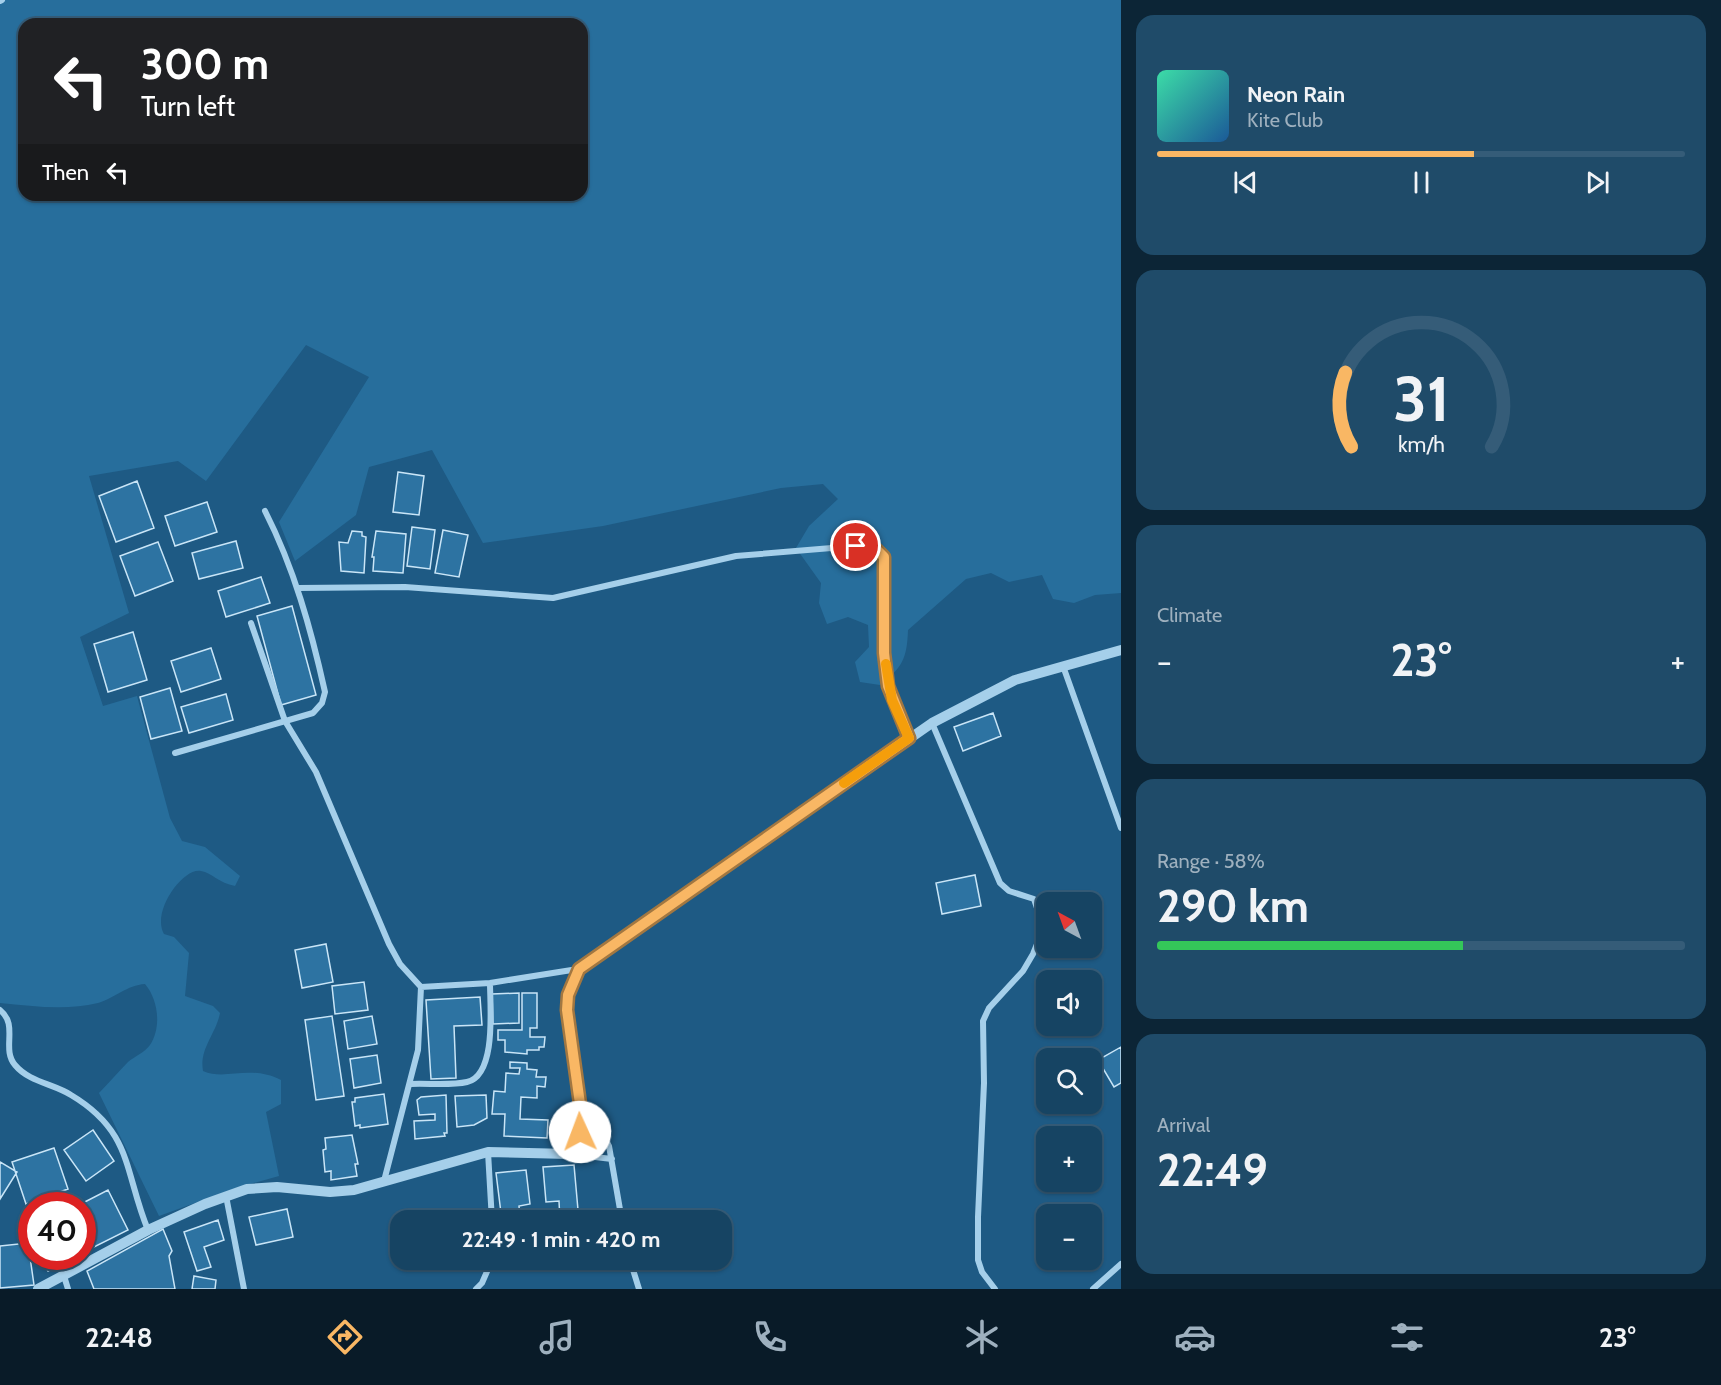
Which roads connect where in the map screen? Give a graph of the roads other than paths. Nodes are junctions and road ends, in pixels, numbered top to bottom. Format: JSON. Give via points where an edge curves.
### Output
{"nodes":[{"id":1,"x":265,"y":511,"type":"dead end"},
{"id":2,"x":298,"y":588,"type":"junction"},
{"id":3,"x":251,"y":623,"type":"dead end"},
{"id":4,"x":1121,"y":650,"type":"edge"},
{"id":5,"x":1063,"y":666,"type":"junction"},
{"id":6,"x":285,"y":721,"type":"junction"},
{"id":7,"x":932,"y":723,"type":"junction"},
{"id":8,"x":909,"y":738,"type":"junction"},
{"id":9,"x":176,"y":753,"type":"dead end"},
{"id":10,"x":1121,"y":828,"type":"edge"},
{"id":11,"x":579,"y":969,"type":"junction"},
{"id":12,"x":490,"y":983,"type":"junction"},
{"id":13,"x":421,"y":987,"type":"junction"},
{"id":14,"x":0,"y":1011,"type":"edge"},
{"id":15,"x":411,"y":1084,"type":"junction"},
{"id":16,"x":581,"y":1111,"type":"junction"},
{"id":17,"x":488,"y":1152,"type":"junction"},
{"id":18,"x":569,"y":1154,"type":"junction"},
{"id":19,"x":612,"y":1159,"type":"junction"},
{"id":20,"x":384,"y":1181,"type":"junction"},
{"id":21,"x":226,"y":1196,"type":"junction"},
{"id":22,"x":491,"y":1210,"type":"edge"},
{"id":23,"x":620,"y":1210,"type":"edge"},
{"id":24,"x":148,"y":1230,"type":"junction"},
{"id":25,"x":1121,"y":1264,"type":"edge"},
{"id":26,"x":487,"y":1270,"type":"edge"},
{"id":27,"x":633,"y":1270,"type":"edge"},
{"id":28,"x":64,"y":1276,"type":"junction"},
{"id":29,"x":38,"y":1289,"type":"edge"},
{"id":30,"x":68,"y":1289,"type":"edge"},
{"id":31,"x":244,"y":1289,"type":"edge"},
{"id":32,"x":476,"y":1289,"type":"edge"},
{"id":33,"x":639,"y":1289,"type":"edge"},
{"id":34,"x":995,"y":1289,"type":"edge"},
{"id":35,"x":1094,"y":1289,"type":"edge"}],
"edges":[{"from":1,"to":2,"type":"street"},
{"from":2,"to":6,"type":"street","via":[[325,692],[314,713]]},
{"from":2,"to":8,"type":"street","via":[[405,587],[554,597],[736,556],[868,545],[884,557],[888,686]]},
{"from":3,"to":6,"type":"street"},
{"from":4,"to":5,"type":"street"},
{"from":5,"to":7,"type":"street","via":[[1015,680]]},
{"from":5,"to":10,"type":"street"},
{"from":6,"to":9,"type":"street"},
{"from":6,"to":13,"type":"street","via":[[316,772],[389,944],[400,964]]},
{"from":7,"to":8,"type":"street"},
{"from":7,"to":34,"type":"street","via":[[1000,883],[1009,891],[1034,899],[1040,917],[1040,937],[1034,954],[989,1008],[983,1021],[978,1260]]},
{"from":8,"to":11,"type":"street"},
{"from":11,"to":12,"type":"street"},
{"from":11,"to":16,"type":"street","via":[[568,995],[567,1010]]},
{"from":12,"to":13,"type":"street"},
{"from":12,"to":15,"type":"street","via":[[487,1059],[477,1076],[468,1082]]},
{"from":13,"to":15,"type":"street","via":[[418,1050]]},
{"from":14,"to":24,"type":"street","via":[[9,1023],[9,1054],[20,1071],[96,1111],[116,1135]]},
{"from":15,"to":20,"type":"street"},
{"from":16,"to":18,"type":"street","via":[[579,1138]]},
{"from":16,"to":19,"type":"street","via":[[602,1132]]},
{"from":17,"to":18,"type":"street"},
{"from":17,"to":20,"type":"street"},
{"from":17,"to":22,"type":"street"},
{"from":18,"to":19,"type":"street"},
{"from":19,"to":23,"type":"street"},
{"from":20,"to":21,"type":"street","via":[[354,1190],[267,1187]]},
{"from":21,"to":24,"type":"street"},
{"from":21,"to":31,"type":"street"},
{"from":24,"to":28,"type":"street"},
{"from":25,"to":35,"type":"street"},
{"from":26,"to":32,"type":"street"},
{"from":27,"to":33,"type":"street"},
{"from":28,"to":29,"type":"street"},
{"from":28,"to":30,"type":"street"}]}
